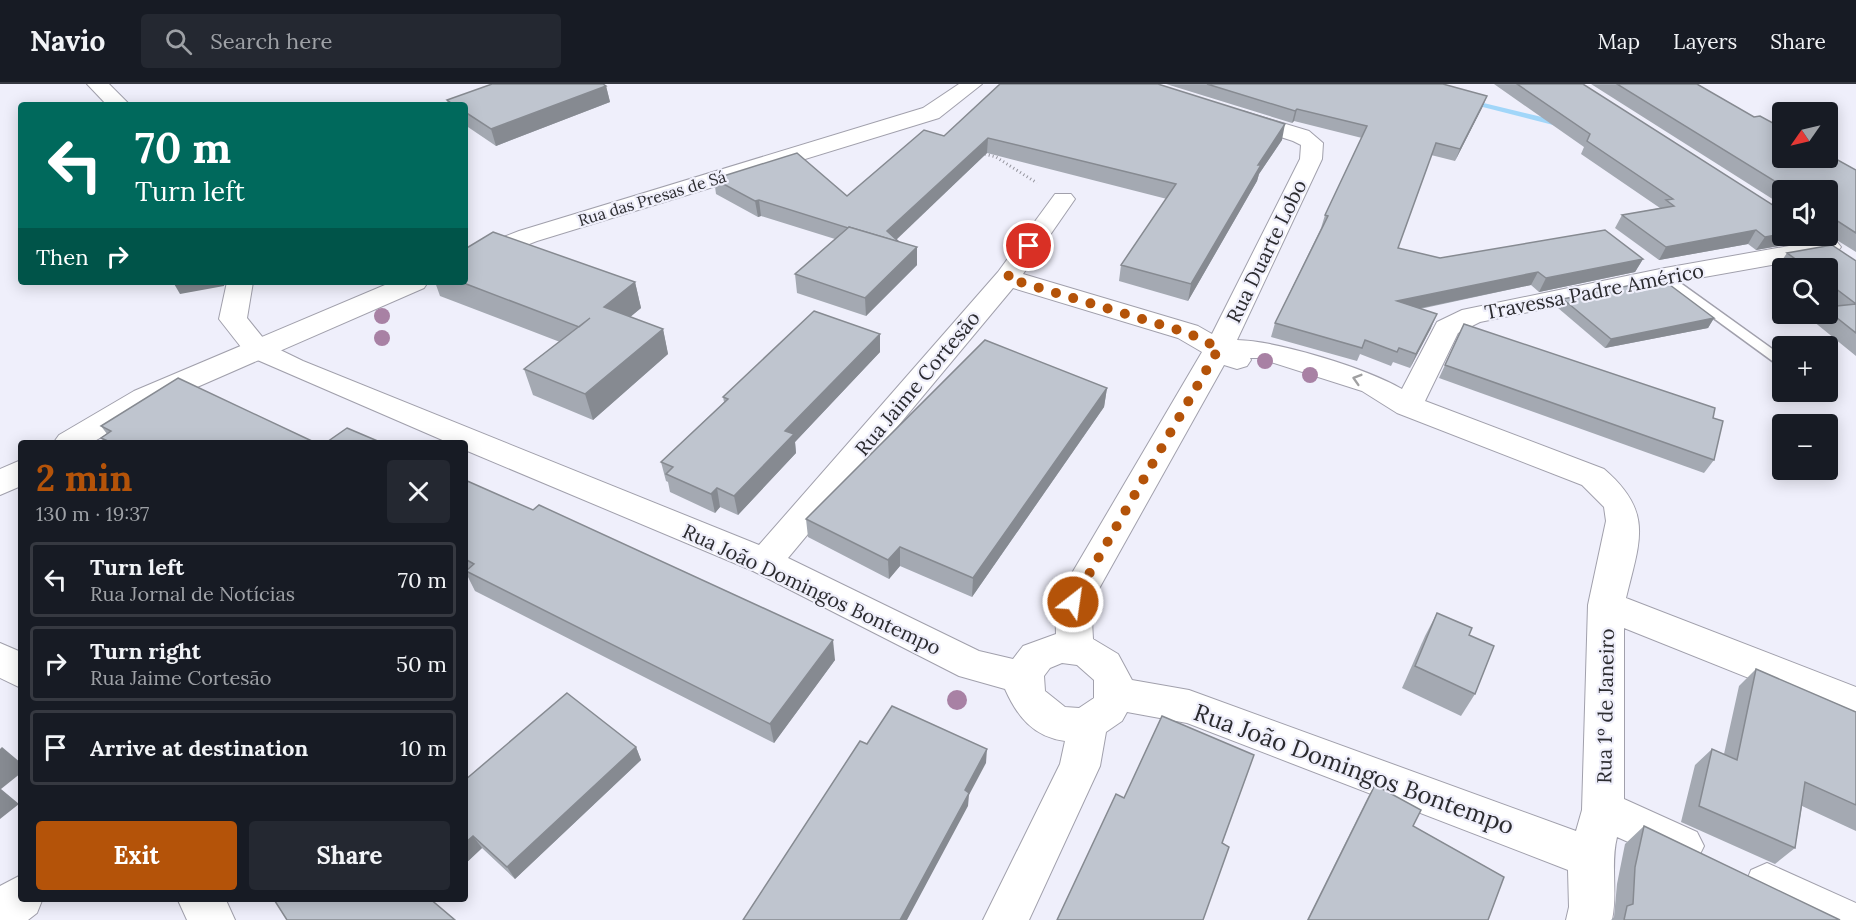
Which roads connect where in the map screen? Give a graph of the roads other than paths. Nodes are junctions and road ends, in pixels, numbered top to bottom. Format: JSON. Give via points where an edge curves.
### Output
{"nodes":[{"id":1,"x":97,"y":84,"type":"edge"},
{"id":2,"x":972,"y":84,"type":"edge"},
{"id":3,"x":115,"y":102,"type":"edge"},
{"id":4,"x":1214,"y":108,"type":"edge"},
{"id":5,"x":1063,"y":199,"type":"road end"},
{"id":6,"x":1829,"y":248,"type":"edge"},
{"id":7,"x":468,"y":260,"type":"edge"},
{"id":8,"x":1665,"y":276,"type":"junction"},
{"id":9,"x":1007,"y":278,"type":"junction"},
{"id":10,"x":239,"y":285,"type":"edge"},
{"id":11,"x":408,"y":285,"type":"edge"},
{"id":12,"x":1219,"y":348,"type":"junction"},
{"id":13,"x":258,"y":350,"type":"junction"},
{"id":14,"x":1772,"y":356,"type":"edge"},
{"id":15,"x":1408,"y":406,"type":"junction"},
{"id":16,"x":73,"y":440,"type":"edge"},
{"id":17,"x":18,"y":473,"type":"edge"},
{"id":18,"x":0,"y":484,"type":"edge"},
{"id":19,"x":765,"y":562,"type":"junction"},
{"id":20,"x":1606,"y":605,"type":"junction"},
{"id":21,"x":1075,"y":649,"type":"junction"},
{"id":22,"x":0,"y":658,"type":"edge"},
{"id":23,"x":18,"y":670,"type":"edge"},
{"id":24,"x":1024,"y":677,"type":"junction"},
{"id":25,"x":1115,"y":693,"type":"junction"},
{"id":26,"x":1856,"y":704,"type":"edge"},
{"id":27,"x":1088,"y":723,"type":"junction"},
{"id":28,"x":1603,"y":810,"type":"junction"},
{"id":29,"x":1590,"y":857,"type":"junction"},
{"id":30,"x":18,"y":900,"type":"edge"},
{"id":31,"x":201,"y":902,"type":"edge"},
{"id":32,"x":0,"y":915,"type":"edge"},
{"id":33,"x":212,"y":920,"type":"edge"},
{"id":34,"x":1006,"y":920,"type":"edge"},
{"id":35,"x":1589,"y":920,"type":"edge"},
{"id":36,"x":1841,"y":920,"type":"edge"}],
"edges":[{"from":1,"to":3,"type":"street"},
{"from":2,"to":7,"type":"street","name":"Rua das Presas de Sá","via":[[931,113],[528,236]]},
{"from":4,"to":12,"type":"street","name":"Rua Duarte Lobo","via":[[1312,143],[1311,159]]},
{"from":5,"to":9,"type":"street","name":"Rua Jaime Cortesão"},
{"from":6,"to":8,"type":"street","name":"Travessa Padre Américo"},
{"from":8,"to":14,"type":"lane"},
{"from":8,"to":15,"type":"street","name":"Travessa Padre Américo","via":[[1472,316],[1447,328]]},
{"from":9,"to":12,"type":"street","via":[[1188,333]]},
{"from":9,"to":19,"type":"street","name":"Rua Jaime Cortesão"},
{"from":10,"to":13,"type":"street","via":[[233,320]]},
{"from":11,"to":13,"type":"street"},
{"from":12,"to":15,"type":"street","via":[[1248,368],[1367,404]]},
{"from":12,"to":21,"type":"street","name":"Rua Duarte Lobo","via":[[1073,602]]},
{"from":13,"to":16,"type":"street","via":[[145,398]]},
{"from":13,"to":19,"type":"street","name":"Rua João Domingos Bontempo"},
{"from":15,"to":20,"type":"street","name":"Rua 1º de Janeiro","via":[[1593,477],[1612,495],[1622,513],[1615,573]]},
{"from":17,"to":18,"type":"street"},
{"from":19,"to":24,"type":"street","name":"Rua João Domingos Bontempo","via":[[972,665]]},
{"from":20,"to":26,"type":"street"},
{"from":20,"to":28,"type":"street","name":"Rua 1º de Janeiro"},
{"from":21,"to":24,"type":"street","via":[[1054,649],[1036,657]]},
{"from":21,"to":25,"type":"street","via":[[1088,653],[1109,670]]},
{"from":22,"to":23,"type":"street"},
{"from":24,"to":27,"type":"street","via":[[1024,690],[1041,714],[1064,723]]},
{"from":25,"to":27,"type":"street","via":[[1107,711]]},
{"from":25,"to":29,"type":"street","name":"Rua João Domingos Bontempo","via":[[1189,707]]},
{"from":27,"to":34,"type":"street","via":[[1080,766]]},
{"from":28,"to":29,"type":"street","name":"Rua 1º de Janeiro"},
{"from":28,"to":36,"type":"street"},
{"from":29,"to":35,"type":"street","name":"Rua 1º de Janeiro"},
{"from":30,"to":32,"type":"street"},
{"from":31,"to":33,"type":"street"}]}
